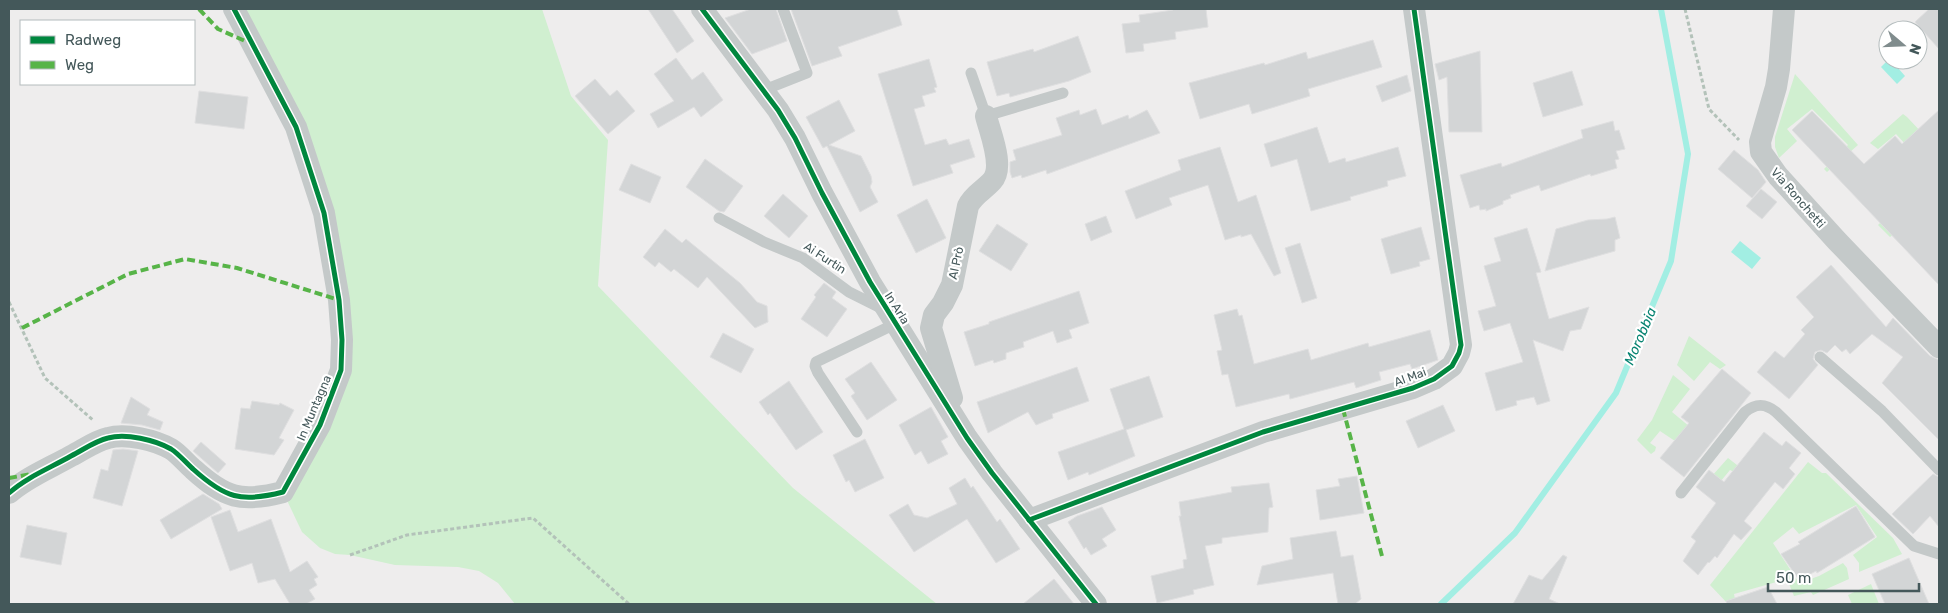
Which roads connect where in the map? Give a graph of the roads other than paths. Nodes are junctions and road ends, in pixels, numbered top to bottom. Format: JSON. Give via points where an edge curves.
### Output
{"nodes":[{"id":1,"x":234,"y":9,"type":"edge"},
{"id":2,"x":702,"y":9,"type":"edge"},
{"id":3,"x":782,"y":9,"type":"edge"},
{"id":4,"x":1414,"y":9,"type":"edge"},
{"id":5,"x":1784,"y":9,"type":"edge"},
{"id":6,"x":971,"y":73,"type":"dead end"},
{"id":7,"x":764,"y":90,"type":"junction"},
{"id":8,"x":1063,"y":93,"type":"dead end"},
{"id":9,"x":986,"y":116,"type":"junction"},
{"id":10,"x":719,"y":218,"type":"dead end"},
{"id":11,"x":891,"y":317,"type":"junction"},
{"id":12,"x":1939,"y":347,"type":"edge"},
{"id":13,"x":1820,"y":357,"type":"dead end"},
{"id":14,"x":953,"y":414,"type":"junction"},
{"id":15,"x":857,"y":432,"type":"dead end"},
{"id":16,"x":1939,"y":470,"type":"edge"},
{"id":17,"x":9,"y":493,"type":"edge"},
{"id":18,"x":1681,"y":493,"type":"dead end"},
{"id":19,"x":1029,"y":520,"type":"junction"},
{"id":20,"x":1939,"y":554,"type":"edge"},
{"id":21,"x":1096,"y":604,"type":"edge"}],
"edges":[{"from":1,"to":17,"type":"street","name":"In Muntagna","via":[[296,127],[324,213],[339,300],[342,340],[341,370],[320,425],[283,492],[260,499],[224,493],[171,449],[140,438],[122,436],[108,438],[36,474]]},
{"from":2,"to":7,"type":"street","name":"In Arla"},
{"from":3,"to":7,"type":"lane","via":[[807,74]]},
{"from":4,"to":19,"type":"street","name":"Al Mai","via":[[1461,334],[1459,353],[1452,366],[1414,388],[1263,432]]},
{"from":5,"to":12,"type":"street","name":"Via Ronchetti","via":[[1776,87],[1760,142],[1764,156],[1836,242]]},
{"from":6,"to":9,"type":"lane"},
{"from":7,"to":11,"type":"street","name":"In Arla","via":[[795,138],[822,194]]},
{"from":8,"to":9,"type":"lane"},
{"from":9,"to":14,"type":"street","name":"Al Prò","via":[[998,171],[968,206],[952,285],[930,328],[948,383]]},
{"from":10,"to":11,"type":"lane","name":"Ai Furtin","via":[[803,258],[849,292]]},
{"from":11,"to":14,"type":"street","name":"In Arla"},
{"from":11,"to":15,"type":"lane","via":[[816,362],[818,373]]},
{"from":13,"to":16,"type":"lane","via":[[1882,411]]},
{"from":14,"to":19,"type":"street","name":"In Arla","via":[[967,438]]},
{"from":18,"to":20,"type":"lane","via":[[1746,412],[1762,405],[1776,412],[1914,546]]},
{"from":19,"to":21,"type":"street","name":"In Arla"}]}
